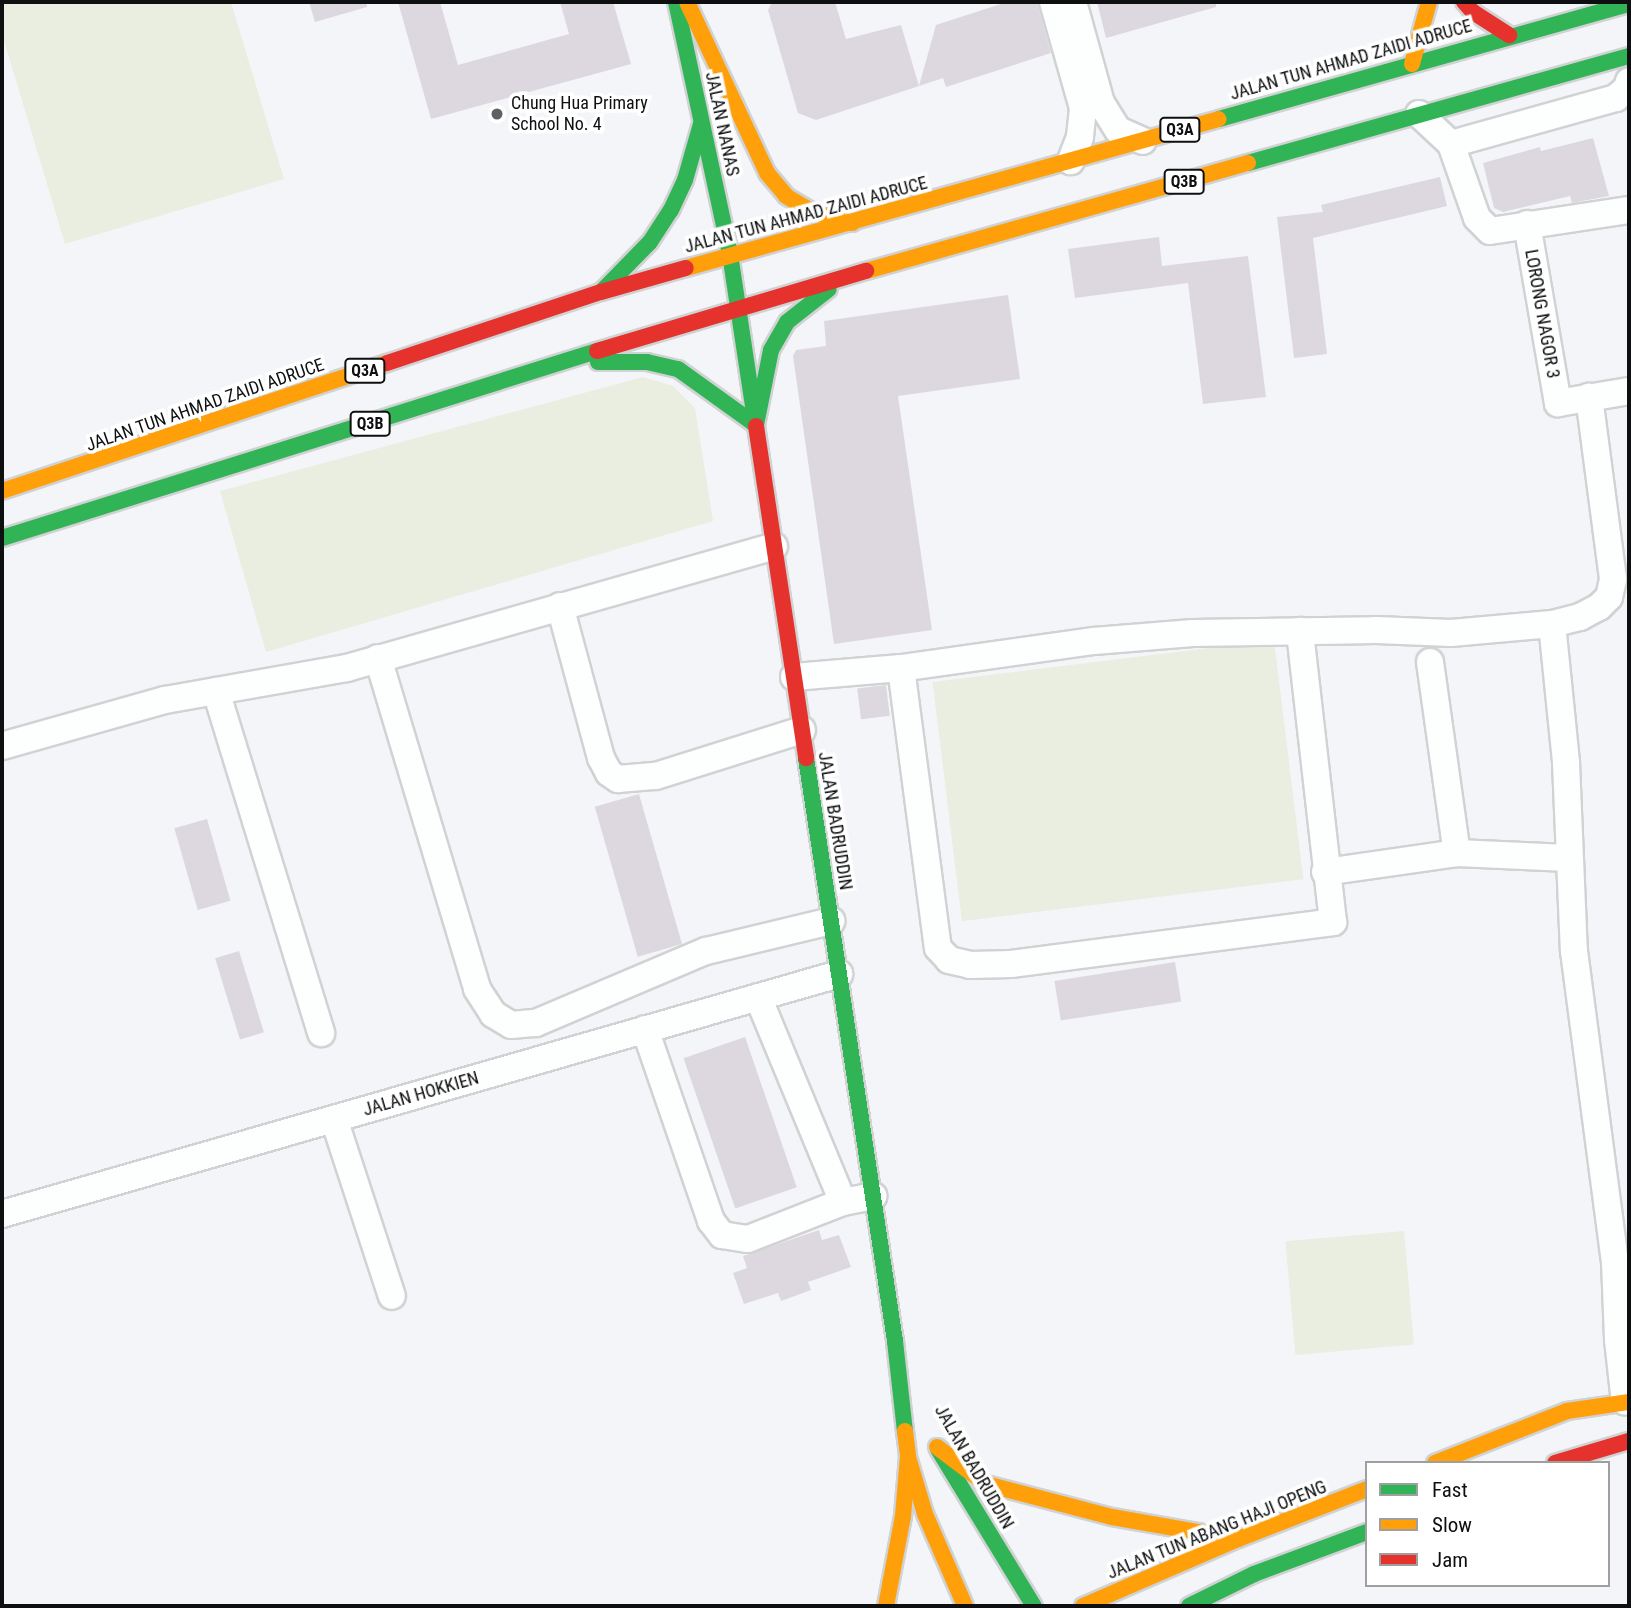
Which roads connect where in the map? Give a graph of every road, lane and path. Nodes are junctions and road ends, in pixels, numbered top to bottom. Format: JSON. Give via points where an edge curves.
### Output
{"nodes":[{"id":1,"x":676,"y":2,"type":"edge"},
{"id":2,"x":687,"y":2,"type":"edge"},
{"id":3,"x":1053,"y":2,"type":"edge"},
{"id":4,"x":1073,"y":2,"type":"edge"},
{"id":5,"x":1429,"y":2,"type":"edge"},
{"id":6,"x":1464,"y":2,"type":"edge"},
{"id":7,"x":1629,"y":4,"type":"edge"},
{"id":8,"x":1509,"y":35,"type":"junction"},
{"id":9,"x":1629,"y":56,"type":"edge"},
{"id":10,"x":1412,"y":64,"type":"junction"},
{"id":11,"x":1628,"y":90,"type":"edge"},
{"id":12,"x":1419,"y":114,"type":"junction"},
{"id":13,"x":701,"y":124,"type":"junction"},
{"id":14,"x":1143,"y":141,"type":"junction"},
{"id":15,"x":1451,"y":144,"type":"junction"},
{"id":16,"x":1071,"y":162,"type":"junction"},
{"id":17,"x":1629,"y":210,"type":"edge"},
{"id":18,"x":852,"y":223,"type":"junction"},
{"id":19,"x":1527,"y":224,"type":"junction"},
{"id":20,"x":730,"y":254,"type":"junction"},
{"id":21,"x":848,"y":275,"type":"junction"},
{"id":22,"x":601,"y":292,"type":"junction"},
{"id":23,"x":738,"y":307,"type":"junction"},
{"id":24,"x":571,"y":361,"type":"junction"},
{"id":25,"x":1629,"y":391,"type":"edge"},
{"id":26,"x":1590,"y":397,"type":"junction"},
{"id":27,"x":756,"y":425,"type":"junction"},
{"id":28,"x":2,"y":491,"type":"edge"},
{"id":29,"x":2,"y":538,"type":"edge"},
{"id":30,"x":774,"y":546,"type":"junction"},
{"id":31,"x":560,"y":606,"type":"junction"},
{"id":32,"x":1552,"y":624,"type":"junction"},
{"id":33,"x":1300,"y":631,"type":"junction"},
{"id":34,"x":378,"y":659,"type":"junction"},
{"id":35,"x":1430,"y":662,"type":"dead end"},
{"id":36,"x":901,"y":668,"type":"junction"},
{"id":37,"x":794,"y":677,"type":"junction"},
{"id":38,"x":216,"y":691,"type":"junction"},
{"id":39,"x":802,"y":730,"type":"junction"},
{"id":40,"x":2,"y":746,"type":"edge"},
{"id":41,"x":1457,"y":853,"type":"junction"},
{"id":42,"x":1568,"y":858,"type":"junction"},
{"id":43,"x":1325,"y":872,"type":"junction"},
{"id":44,"x":831,"y":920,"type":"junction"},
{"id":45,"x":839,"y":974,"type":"junction"},
{"id":46,"x":758,"y":997,"type":"junction"},
{"id":47,"x":645,"y":1030,"type":"junction"},
{"id":48,"x":321,"y":1033,"type":"dead end"},
{"id":49,"x":334,"y":1119,"type":"junction"},
{"id":50,"x":873,"y":1196,"type":"junction"},
{"id":51,"x":843,"y":1202,"type":"junction"},
{"id":52,"x":2,"y":1214,"type":"edge"},
{"id":53,"x":392,"y":1296,"type":"dead end"},
{"id":54,"x":895,"y":1341,"type":"junction"},
{"id":55,"x":1627,"y":1402,"type":"edge"},
{"id":56,"x":920,"y":1415,"type":"dead end"},
{"id":57,"x":1629,"y":1441,"type":"edge"},
{"id":58,"x":908,"y":1457,"type":"junction"},
{"id":59,"x":1440,"y":1461,"type":"edge"},
{"id":60,"x":1562,"y":1461,"type":"edge"},
{"id":61,"x":1365,"y":1490,"type":"edge"},
{"id":62,"x":1365,"y":1533,"type":"edge"},
{"id":63,"x":1238,"y":1539,"type":"junction"},
{"id":64,"x":1254,"y":1574,"type":"junction"},
{"id":65,"x":1234,"y":1603,"type":"dead end"},
{"id":66,"x":886,"y":1606,"type":"edge"},
{"id":67,"x":965,"y":1606,"type":"edge"},
{"id":68,"x":1034,"y":1606,"type":"edge"},
{"id":69,"x":1083,"y":1606,"type":"edge"},
{"id":70,"x":1189,"y":1606,"type":"edge"}],
"edges":[{"from":1,"to":13,"type":"main road","name":"JALAN NANAS"},
{"from":2,"to":18,"type":"main road","via":[[767,173],[786,196],[811,211]]},
{"from":3,"to":16,"type":"street","via":[[1083,107]]},
{"from":4,"to":14,"type":"street","via":[[1101,103],[1118,130]]},
{"from":5,"to":10,"type":"main road"},
{"from":6,"to":8,"type":"main road"},
{"from":7,"to":8,"type":"main road","name":"JALAN TUN AHMAD ZAIDI ADRUCE","number":"Q3A"},
{"from":8,"to":10,"type":"main road","name":"JALAN TUN AHMAD ZAIDI ADRUCE","number":"Q3A"},
{"from":9,"to":12,"type":"main road","number":"Q3B"},
{"from":10,"to":14,"type":"main road","name":"JALAN TUN AHMAD ZAIDI ADRUCE","number":"Q3A"},
{"from":11,"to":15,"type":"street","via":[[1616,98]]},
{"from":12,"to":15,"type":"street"},
{"from":12,"to":21,"type":"main road","number":"Q3B"},
{"from":13,"to":20,"type":"main road","name":"JALAN NANAS"},
{"from":13,"to":22,"type":"main road","via":[[671,210],[650,242]]},
{"from":14,"to":16,"type":"main road","name":"JALAN TUN AHMAD ZAIDI ADRUCE","number":"Q3A"},
{"from":15,"to":19,"type":"street","via":[[1477,218],[1490,231]]},
{"from":16,"to":18,"type":"main road","name":"JALAN TUN AHMAD ZAIDI ADRUCE","number":"Q3A"},
{"from":17,"to":19,"type":"street"},
{"from":18,"to":20,"type":"main road","name":"JALAN TUN AHMAD ZAIDI ADRUCE","number":"Q3A"},
{"from":19,"to":26,"type":"street","name":"LORONG NAGOR 3","via":[[1558,403]]},
{"from":20,"to":22,"type":"main road","name":"JALAN TUN AHMAD ZAIDI ADRUCE","number":"Q3A"},
{"from":20,"to":23,"type":"main road","name":"JALAN NANAS"},
{"from":21,"to":23,"type":"main road","number":"Q3B"},
{"from":21,"to":27,"type":"main road","via":[[787,322],[771,350]]},
{"from":22,"to":28,"type":"main road","name":"JALAN TUN AHMAD ZAIDI ADRUCE","number":"Q3A"},
{"from":23,"to":24,"type":"main road","number":"Q3B"},
{"from":23,"to":27,"type":"main road","name":"JALAN BADRUDDIN"},
{"from":24,"to":27,"type":"main road","via":[[647,362],[678,369]]},
{"from":24,"to":29,"type":"main road","number":"Q3B"},
{"from":25,"to":26,"type":"street"},
{"from":26,"to":32,"type":"street","via":[[1613,579],[1609,597],[1599,607]]},
{"from":27,"to":30,"type":"main road","name":"JALAN BADRUDDIN"},
{"from":30,"to":31,"type":"street"},
{"from":30,"to":37,"type":"main road","name":"JALAN BADRUDDIN"},
{"from":31,"to":34,"type":"street"},
{"from":31,"to":39,"type":"street","via":[[601,758],[618,779],[656,776]]},
{"from":32,"to":33,"type":"street","via":[[1451,633]]},
{"from":32,"to":42,"type":"street","via":[[1566,763]]},
{"from":33,"to":36,"type":"street","via":[[1094,640]]},
{"from":33,"to":43,"type":"street"},
{"from":34,"to":38,"type":"street"},
{"from":34,"to":44,"type":"street","via":[[477,989],[493,1014],[511,1025],[536,1023],[706,951]]},
{"from":35,"to":41,"type":"street"},
{"from":36,"to":37,"type":"street"},
{"from":36,"to":43,"type":"street","via":[[938,948],[949,960],[970,965],[1010,964],[1333,922]]},
{"from":37,"to":39,"type":"main road","name":"JALAN BADRUDDIN"},
{"from":38,"to":40,"type":"street","via":[[165,700]]},
{"from":38,"to":48,"type":"street"},
{"from":39,"to":44,"type":"main road","name":"JALAN BADRUDDIN"},
{"from":41,"to":42,"type":"street"},
{"from":41,"to":43,"type":"street"},
{"from":42,"to":55,"type":"street","via":[[1574,951],[1615,1261],[1618,1340]]},
{"from":44,"to":45,"type":"main road","name":"JALAN BADRUDDIN"},
{"from":45,"to":46,"type":"street","name":"JALAN HOKKIEN"},
{"from":45,"to":50,"type":"main road","name":"JALAN BADRUDDIN"},
{"from":46,"to":47,"type":"street","name":"JALAN HOKKIEN"},
{"from":46,"to":51,"type":"street"},
{"from":47,"to":49,"type":"street","name":"JALAN HOKKIEN"},
{"from":47,"to":51,"type":"street","via":[[711,1221],[722,1235],[748,1239]]},
{"from":49,"to":52,"type":"street","name":"JALAN HOKKIEN"},
{"from":49,"to":53,"type":"street"},
{"from":50,"to":51,"type":"street"},
{"from":50,"to":54,"type":"main road","name":"JALAN BADRUDDIN"},
{"from":54,"to":56,"type":"main road","name":"JALAN BADRUDDIN","via":[[909,1394]]},
{"from":54,"to":58,"type":"main road","name":"JALAN BADRUDDIN"},
{"from":55,"to":59,"type":"main road","via":[[1567,1411]]},
{"from":57,"to":60,"type":"main road"},
{"from":58,"to":66,"type":"main road","via":[[903,1516]]},
{"from":58,"to":67,"type":"main road","name":"JALAN BADRUDDIN","via":[[925,1514]]},
{"from":61,"to":63,"type":"main road","name":"JALAN TUN ABANG HAJI OPENG"},
{"from":62,"to":64,"type":"main road"},
{"from":63,"to":68,"type":"main road","name":"JALAN BADRUDDIN","via":[[1112,1517],[986,1484],[935,1442]]},
{"from":63,"to":69,"type":"main road","name":"JALAN TUN ABANG HAJI OPENG"},
{"from":64,"to":65,"type":"main road"},
{"from":64,"to":70,"type":"main road"}]}
